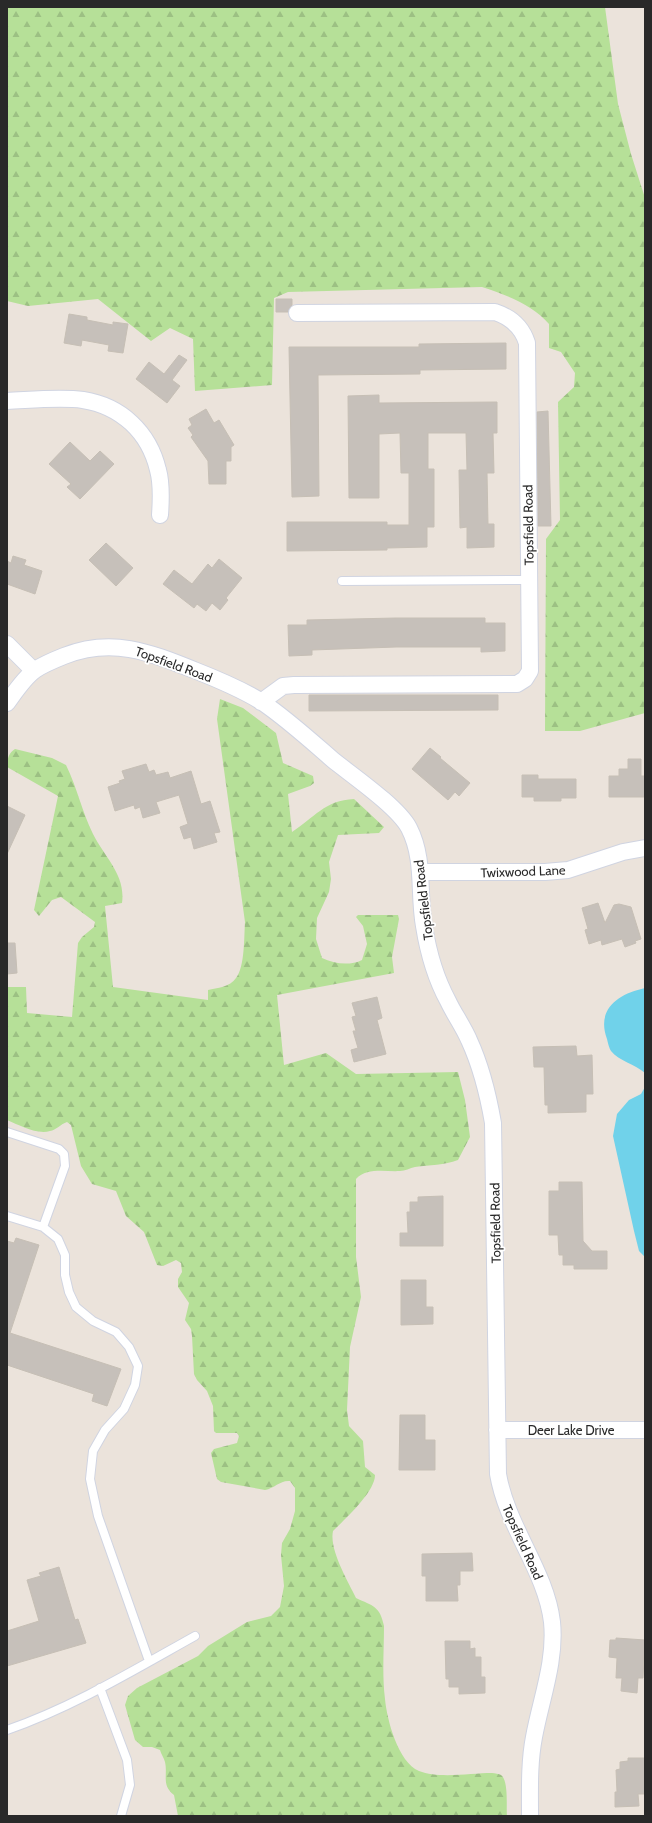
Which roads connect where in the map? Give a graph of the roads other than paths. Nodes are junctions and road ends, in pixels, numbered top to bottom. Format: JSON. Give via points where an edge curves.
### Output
{"nodes":[{"id":1,"x":297,"y":313,"type":"dead end"},
{"id":2,"x":7,"y":400,"type":"edge"},
{"id":3,"x":160,"y":515,"type":"dead end"},
{"id":4,"x":529,"y":580,"type":"junction"},
{"id":5,"x":342,"y":581,"type":"dead end"},
{"id":6,"x":7,"y":644,"type":"edge"},
{"id":7,"x":34,"y":671,"type":"junction"},
{"id":8,"x":261,"y":702,"type":"junction"},
{"id":9,"x":7,"y":703,"type":"edge"},
{"id":10,"x":645,"y":848,"type":"edge"},
{"id":11,"x":421,"y":872,"type":"junction"},
{"id":12,"x":7,"y":1132,"type":"edge"},
{"id":13,"x":7,"y":1216,"type":"edge"},
{"id":14,"x":43,"y":1227,"type":"junction"},
{"id":15,"x":497,"y":1430,"type":"junction"},
{"id":16,"x":645,"y":1430,"type":"edge"},
{"id":17,"x":195,"y":1636,"type":"dead end"},
{"id":18,"x":149,"y":1661,"type":"junction"},
{"id":19,"x":100,"y":1688,"type":"junction"},
{"id":20,"x":7,"y":1730,"type":"edge"},
{"id":21,"x":121,"y":1816,"type":"edge"},
{"id":22,"x":530,"y":1816,"type":"edge"}],
"edges":[{"from":1,"to":4,"type":"street","name":"Topsfield Road","via":[[494,312],[505,315],[524,332],[527,343]]},
{"from":2,"to":3,"type":"street","via":[[81,400],[99,403],[127,419],[145,438],[159,471]]},
{"from":4,"to":5,"type":"lane"},
{"from":4,"to":8,"type":"street","name":"Topsfield Road","via":[[530,671],[525,680],[517,684],[294,685],[283,686]]},
{"from":6,"to":7,"type":"street"},
{"from":7,"to":8,"type":"street","name":"Topsfield Road","via":[[71,653],[97,647],[122,647],[166,658],[212,677]]},
{"from":7,"to":9,"type":"street","name":"Topsfield Road"},
{"from":8,"to":11,"type":"street","name":"Topsfield Road","via":[[400,816],[409,827],[414,840]]},
{"from":10,"to":11,"type":"street","name":"Twixwood Lane","via":[[623,852],[568,870]]},
{"from":11,"to":15,"type":"street","name":"Topsfield Road","via":[[422,912],[428,945],[445,995],[476,1058],[487,1089],[493,1123]]},
{"from":12,"to":14,"type":"lane","via":[[59,1149],[64,1154],[65,1166]]},
{"from":13,"to":14,"type":"lane"},
{"from":14,"to":18,"type":"lane","via":[[58,1239],[65,1255],[65,1274],[76,1307],[93,1321],[116,1332],[129,1346],[138,1366],[135,1385],[124,1410],[105,1430],[93,1450],[90,1480],[98,1516]]},
{"from":15,"to":16,"type":"street","name":"Deer Lake Drive"},
{"from":15,"to":22,"type":"street","name":"Topsfield Road","via":[[501,1489],[543,1589],[552,1620],[553,1643],[532,1750]]},
{"from":17,"to":18,"type":"lane"},
{"from":18,"to":19,"type":"lane"},
{"from":19,"to":20,"type":"lane"},
{"from":19,"to":21,"type":"lane","via":[[127,1760],[130,1785]]}]}
